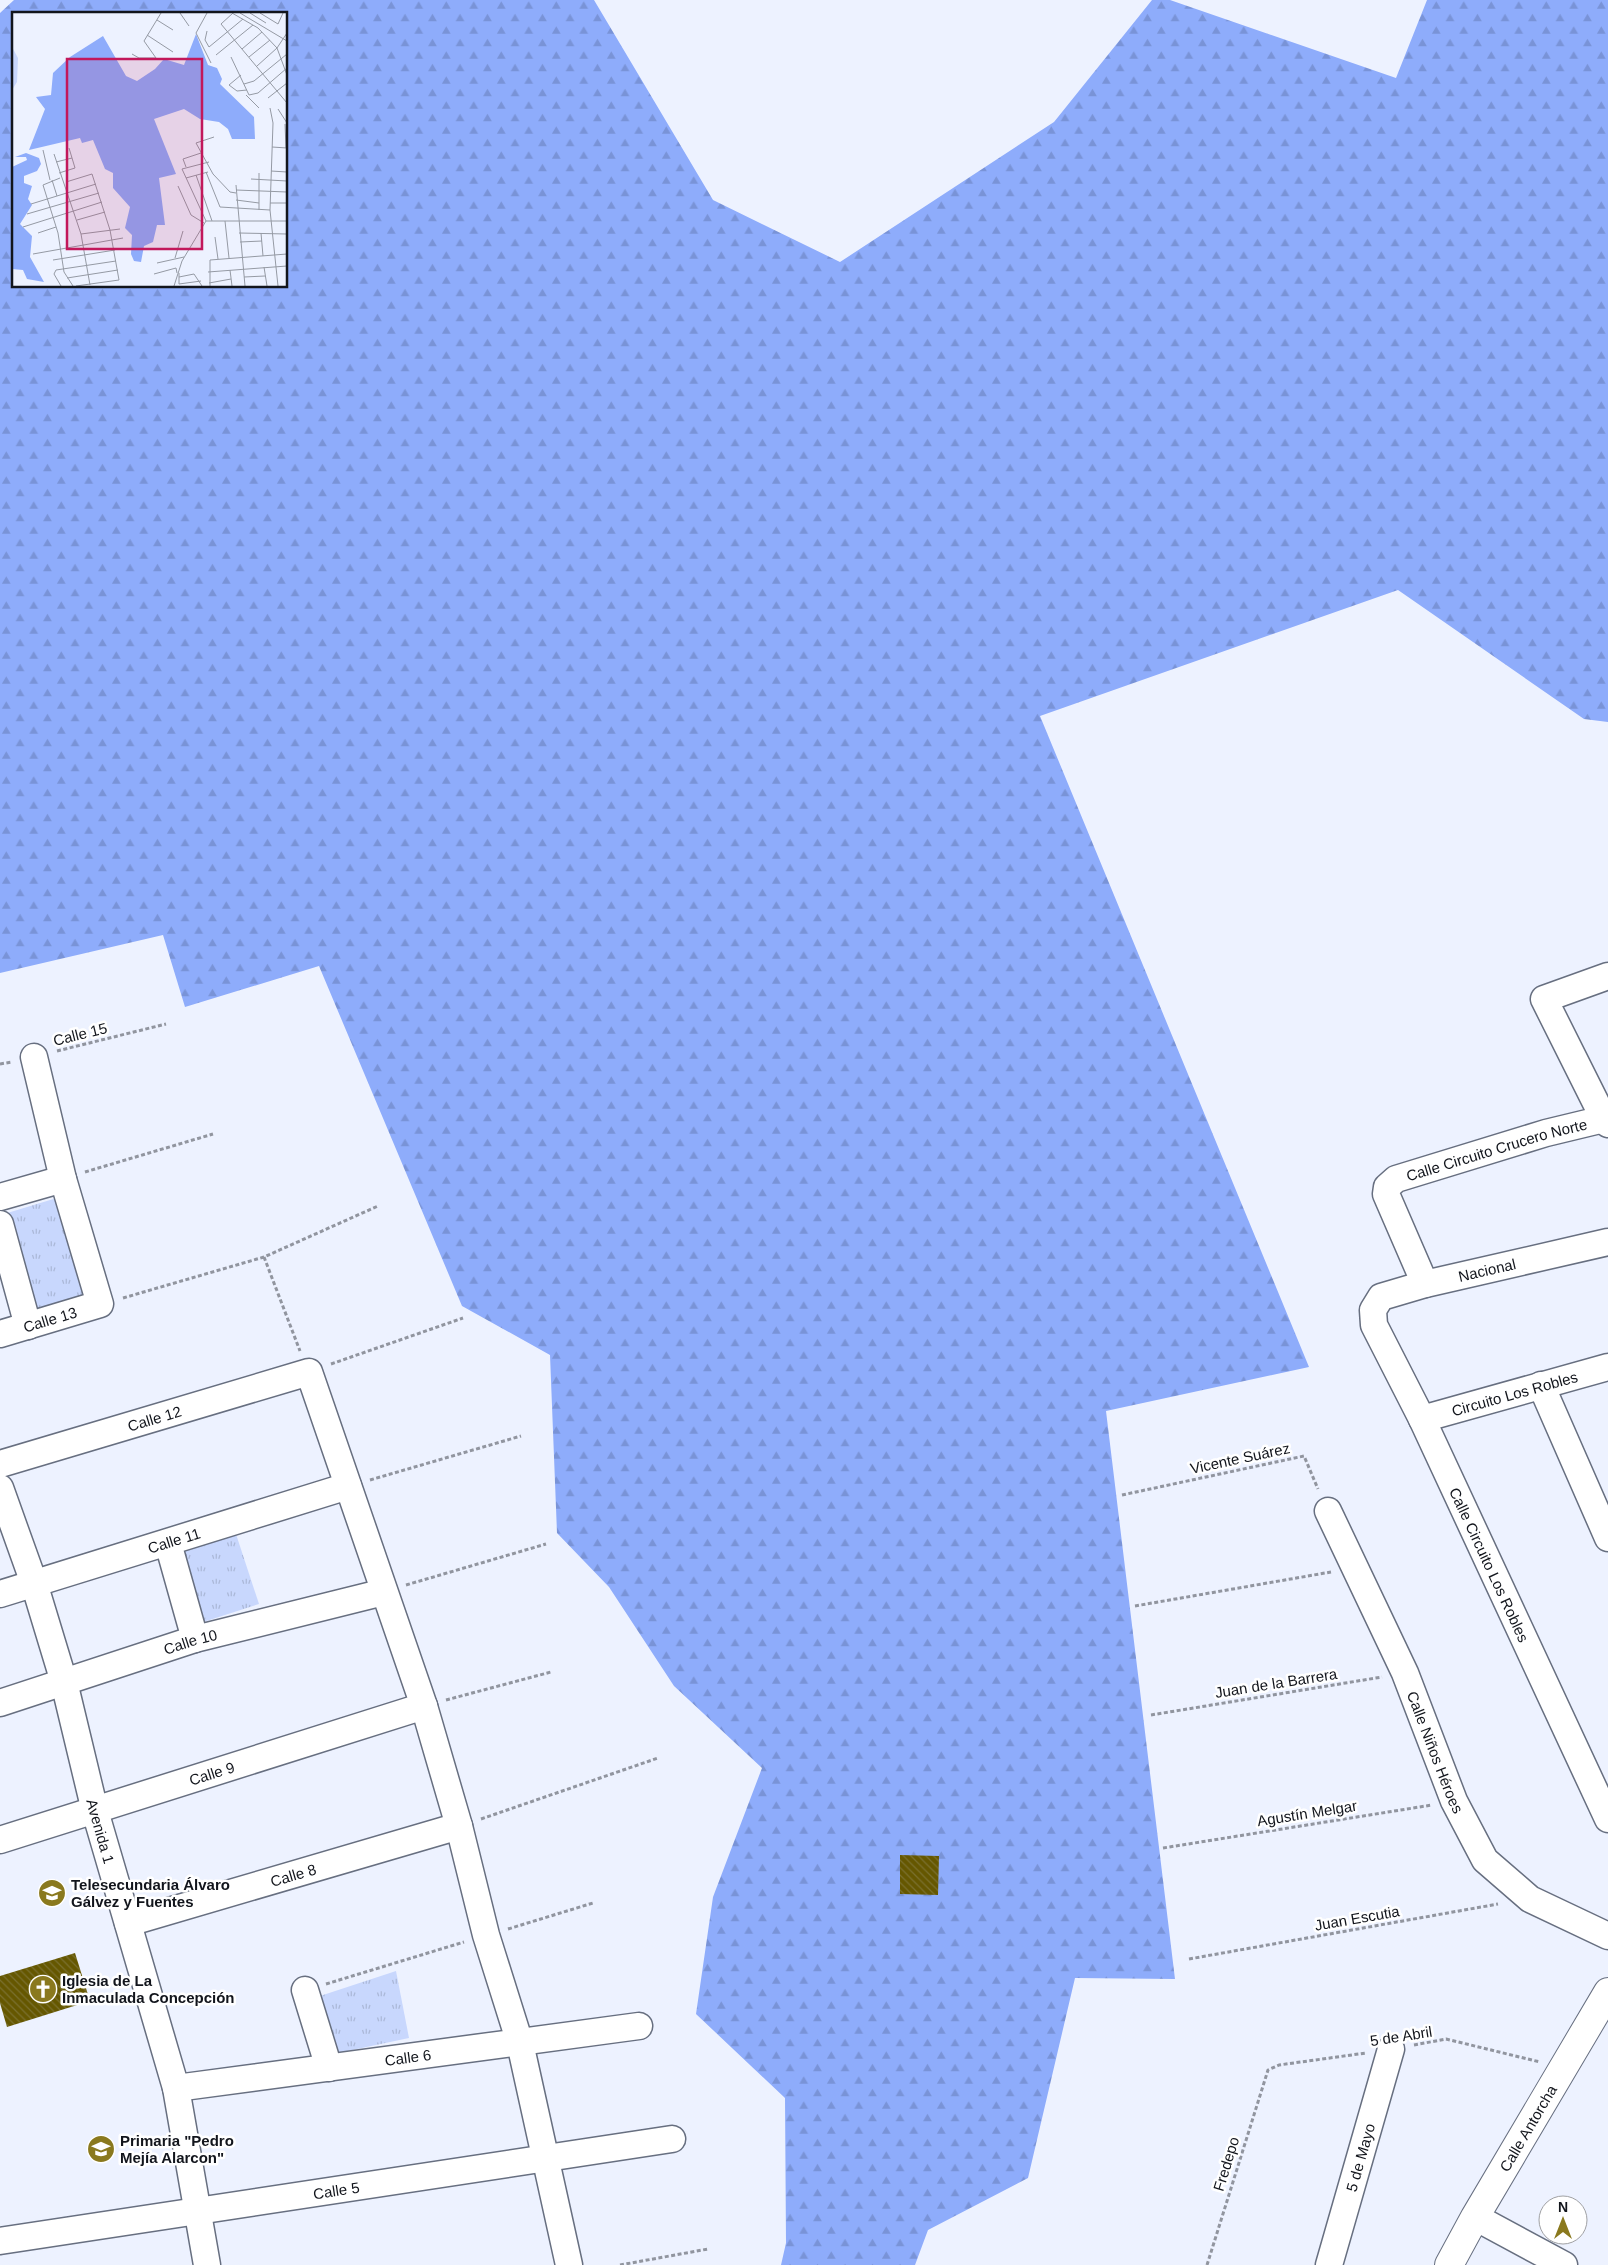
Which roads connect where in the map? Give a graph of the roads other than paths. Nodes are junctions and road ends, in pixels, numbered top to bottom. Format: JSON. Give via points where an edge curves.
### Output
{"nodes":[{"id":1,"x":1608,"y":976,"type":"edge"},
{"id":2,"x":34,"y":1057,"type":"road end"},
{"id":3,"x":1606,"y":1121,"type":"edge"},
{"id":4,"x":63,"y":1179,"type":"junction"},
{"id":5,"x":0,"y":1197,"type":"edge"},
{"id":6,"x":0,"y":1224,"type":"edge"},
{"id":7,"x":1608,"y":1242,"type":"edge"},
{"id":8,"x":1425,"y":1284,"type":"junction"},
{"id":9,"x":1373,"y":1310,"type":"joint"},
{"id":10,"x":28,"y":1326,"type":"junction"},
{"id":11,"x":0,"y":1334,"type":"edge"},
{"id":12,"x":1608,"y":1367,"type":"edge"},
{"id":13,"x":1541,"y":1385,"type":"junction"},
{"id":14,"x":1422,"y":1419,"type":"junction"},
{"id":15,"x":0,"y":1464,"type":"edge"},
{"id":16,"x":348,"y":1486,"type":"junction"},
{"id":17,"x":0,"y":1488,"type":"edge"},
{"id":18,"x":1328,"y":1511,"type":"road end"},
{"id":19,"x":1608,"y":1538,"type":"edge"},
{"id":20,"x":168,"y":1542,"type":"junction"},
{"id":21,"x":34,"y":1583,"type":"junction"},
{"id":22,"x":384,"y":1592,"type":"junction"},
{"id":23,"x":0,"y":1594,"type":"edge"},
{"id":24,"x":195,"y":1639,"type":"junction"},
{"id":25,"x":64,"y":1682,"type":"junction"},
{"id":26,"x":0,"y":1703,"type":"edge"},
{"id":27,"x":424,"y":1706,"type":"junction"},
{"id":28,"x":95,"y":1810,"type":"junction"},
{"id":29,"x":1608,"y":1819,"type":"edge"},
{"id":30,"x":459,"y":1826,"type":"junction"},
{"id":31,"x":0,"y":1840,"type":"edge"},
{"id":32,"x":128,"y":1923,"type":"junction"},
{"id":33,"x":1608,"y":1936,"type":"edge"},
{"id":34,"x":305,"y":1990,"type":"road end"},
{"id":35,"x":1608,"y":1992,"type":"edge"},
{"id":36,"x":639,"y":2026,"type":"dead end"},
{"id":37,"x":520,"y":2043,"type":"junction"},
{"id":38,"x":1391,"y":2049,"type":"road end"},
{"id":39,"x":329,"y":2068,"type":"junction"},
{"id":40,"x":176,"y":2088,"type":"junction"},
{"id":41,"x":672,"y":2139,"type":"dead end"},
{"id":42,"x":546,"y":2158,"type":"junction"},
{"id":43,"x":199,"y":2210,"type":"junction"},
{"id":44,"x":1475,"y":2217,"type":"junction"},
{"id":45,"x":0,"y":2241,"type":"edge"},
{"id":46,"x":207,"y":2265,"type":"edge"},
{"id":47,"x":569,"y":2265,"type":"edge"},
{"id":48,"x":1329,"y":2265,"type":"edge"},
{"id":49,"x":1448,"y":2265,"type":"edge"},
{"id":50,"x":1564,"y":2265,"type":"edge"}],
"edges":[{"from":1,"to":3,"type":"street","via":[[1544,999]]},
{"from":2,"to":4,"type":"street"},
{"from":3,"to":8,"type":"street","name":"Calle Circuito Crucero Norte","via":[[1546,1133],[1405,1176],[1387,1187],[1386,1194]]},
{"from":4,"to":5,"type":"street"},
{"from":4,"to":10,"type":"street","name":"Calle 13","via":[[100,1304]]},
{"from":6,"to":10,"type":"street"},
{"from":7,"to":8,"type":"street","name":"Nacional"},
{"from":8,"to":9,"type":"street","name":"Nacional","via":[[1381,1297]]},
{"from":9,"to":14,"type":"street","name":"Calle Circuito Los Robles","via":[[1374,1324]]},
{"from":10,"to":11,"type":"street","name":"Calle 13"},
{"from":12,"to":13,"type":"street","name":"Circuito Los Robles"},
{"from":13,"to":14,"type":"street","name":"Circuito Los Robles"},
{"from":13,"to":19,"type":"street"},
{"from":14,"to":29,"type":"street","name":"Calle Circuito Los Robles"},
{"from":15,"to":16,"type":"street","name":"Calle 12","via":[[309,1372]]},
{"from":16,"to":20,"type":"street","name":"Calle 11"},
{"from":16,"to":22,"type":"street"},
{"from":17,"to":21,"type":"street","name":"Avenida 1"},
{"from":18,"to":33,"type":"street","name":"Calle Niños Héroes","via":[[1405,1673],[1454,1801],[1485,1860],[1530,1899]]},
{"from":20,"to":21,"type":"street","name":"Calle 11"},
{"from":20,"to":24,"type":"street"},
{"from":21,"to":23,"type":"street","name":"Calle 11"},
{"from":21,"to":25,"type":"street","name":"Avenida 1"},
{"from":22,"to":24,"type":"street","name":"Calle 10"},
{"from":22,"to":27,"type":"street"},
{"from":24,"to":25,"type":"street","name":"Calle 10"},
{"from":25,"to":26,"type":"street","name":"Calle 10"},
{"from":25,"to":28,"type":"street","name":"Avenida 1"},
{"from":27,"to":28,"type":"street","name":"Calle 9"},
{"from":27,"to":30,"type":"street"},
{"from":28,"to":31,"type":"street","name":"Calle 9"},
{"from":28,"to":32,"type":"street","name":"Avenida 1"},
{"from":30,"to":32,"type":"street","name":"Calle 8"},
{"from":30,"to":37,"type":"street","via":[[486,1935]]},
{"from":32,"to":40,"type":"street","name":"Avenida 1"},
{"from":34,"to":39,"type":"street"},
{"from":35,"to":44,"type":"street","name":"Calle Antorcha"},
{"from":36,"to":37,"type":"street","name":"Calle 6"},
{"from":37,"to":39,"type":"street","name":"Calle 6"},
{"from":37,"to":42,"type":"street"},
{"from":38,"to":48,"type":"street","name":"5 de Mayo"},
{"from":39,"to":40,"type":"street","name":"Calle 6"},
{"from":40,"to":43,"type":"street","name":"Avenida 1"},
{"from":41,"to":42,"type":"street","name":"Calle 5"},
{"from":42,"to":43,"type":"street","name":"Calle 5"},
{"from":42,"to":47,"type":"street"},
{"from":43,"to":45,"type":"street","name":"Calle 5"},
{"from":43,"to":46,"type":"street","name":"Avenida 1"},
{"from":44,"to":49,"type":"street","name":"Calle Antorcha"},
{"from":44,"to":50,"type":"street"}]}
